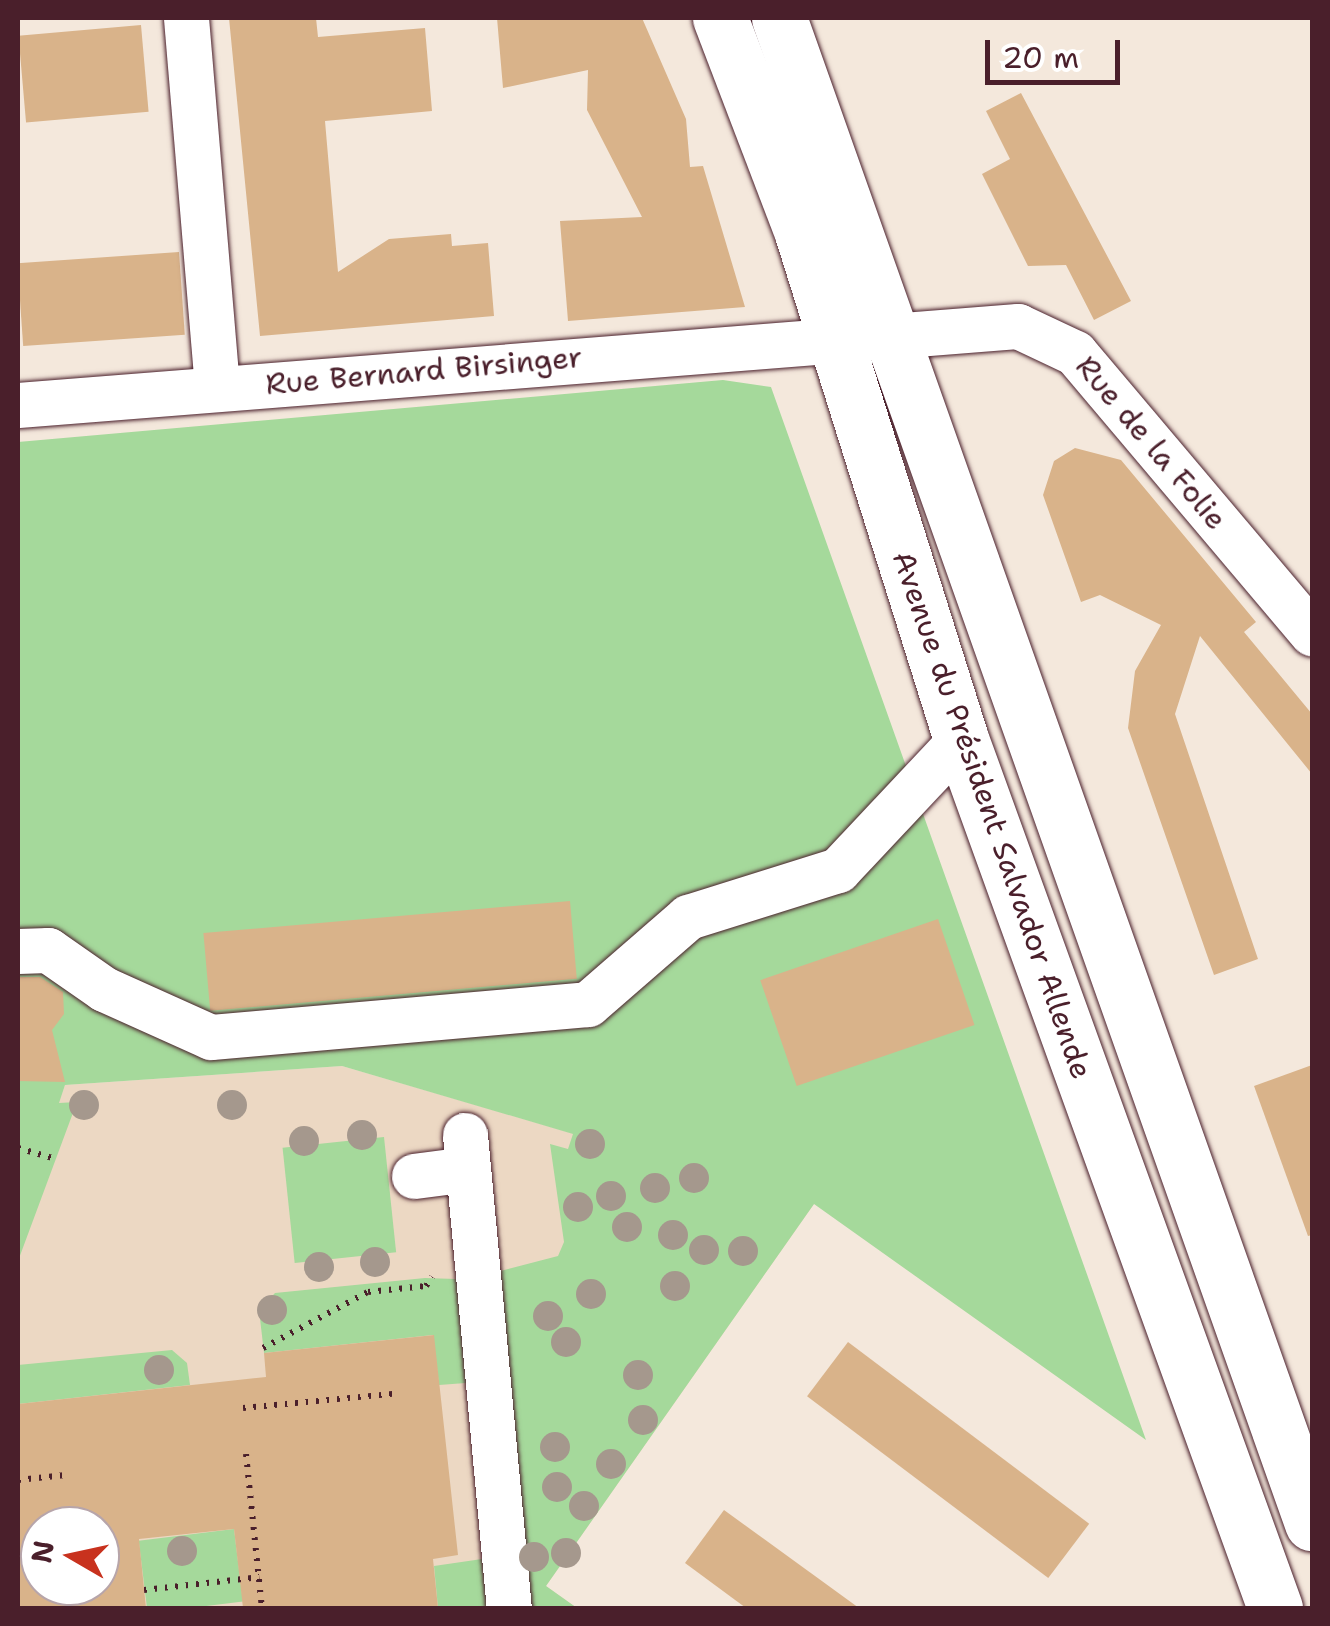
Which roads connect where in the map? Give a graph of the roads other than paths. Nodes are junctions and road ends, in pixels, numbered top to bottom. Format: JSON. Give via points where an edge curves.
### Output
{"nodes":[{"id":1,"x":186,"y":18,"type":"edge"},
{"id":2,"x":720,"y":18,"type":"edge"},
{"id":3,"x":779,"y":18,"type":"edge"},
{"id":4,"x":892,"y":333,"type":"junction"},
{"id":5,"x":832,"y":337,"type":"junction"},
{"id":6,"x":217,"y":388,"type":"junction"},
{"id":7,"x":18,"y":404,"type":"edge"},
{"id":8,"x":1312,"y":633,"type":"edge"},
{"id":9,"x":960,"y":739,"type":"junction"},
{"id":10,"x":18,"y":951,"type":"edge"},
{"id":11,"x":414,"y":1176,"type":"dead end"},
{"id":12,"x":1312,"y":1523,"type":"edge"},
{"id":13,"x":509,"y":1608,"type":"edge"},
{"id":14,"x":1275,"y":1608,"type":"edge"}],
"edges":[{"from":1,"to":6,"type":"street"},
{"from":2,"to":5,"type":"main road","name":"Avenue du Président Salvador Allende","via":[[802,233]]},
{"from":3,"to":4,"type":"main road"},
{"from":4,"to":5,"type":"street","name":"Rue de la Folie"},
{"from":4,"to":8,"type":"street","name":"Rue de la Folie","via":[[1006,324],[1066,344]]},
{"from":4,"to":12,"type":"main road"},
{"from":5,"to":6,"type":"street","name":"Rue Bernard Birsinger"},
{"from":5,"to":9,"type":"main road","name":"Avenue du Président Salvador Allende"},
{"from":6,"to":7,"type":"street","name":"Rue Bernard Birsinger"},
{"from":9,"to":10,"type":"street","via":[[838,870],[688,918],[588,1004],[210,1038],[104,989],[48,950]]},
{"from":9,"to":14,"type":"main road","name":"Avenue du Président Salvador Allende"},
{"from":11,"to":13,"type":"street","via":[[467,1152]]}]}
